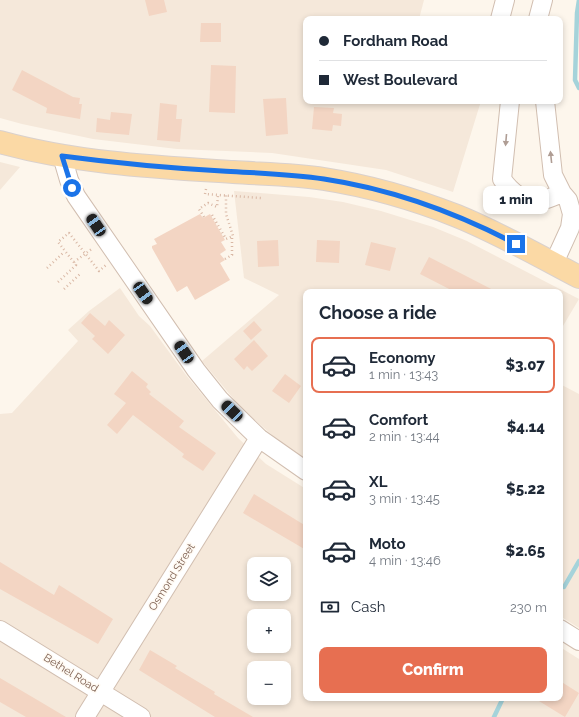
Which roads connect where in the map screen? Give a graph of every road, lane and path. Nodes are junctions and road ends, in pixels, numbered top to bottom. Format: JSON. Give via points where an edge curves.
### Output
{"nodes":[{"id":1,"x":505,"y":0,"type":"edge"},
{"id":2,"x":542,"y":0,"type":"edge"},
{"id":3,"x":501,"y":16,"type":"edge"},
{"id":4,"x":539,"y":16,"type":"edge"},
{"id":5,"x":510,"y":104,"type":"edge"},
{"id":6,"x":545,"y":104,"type":"edge"},
{"id":7,"x":0,"y":142,"type":"edge"},
{"id":8,"x":62,"y":156,"type":"junction"},
{"id":9,"x":206,"y":188,"type":"dead end"},
{"id":10,"x":562,"y":193,"type":"junction"},
{"id":11,"x":218,"y":195,"type":"junction"},
{"id":12,"x":226,"y":195,"type":"junction"},
{"id":13,"x":260,"y":198,"type":"dead end"},
{"id":14,"x":212,"y":215,"type":"dead end"},
{"id":15,"x":204,"y":217,"type":"dead end"},
{"id":16,"x":232,"y":236,"type":"junction"},
{"id":17,"x":93,"y":247,"type":"dead end"},
{"id":18,"x":63,"y":254,"type":"dead end"},
{"id":19,"x":86,"y":254,"type":"junction"},
{"id":20,"x":225,"y":259,"type":"dead end"},
{"id":21,"x":74,"y":262,"type":"junction"},
{"id":22,"x":554,"y":263,"type":"junction"},
{"id":23,"x":106,"y":265,"type":"dead end"},
{"id":24,"x":47,"y":268,"type":"dead end"},
{"id":25,"x":80,"y":274,"type":"dead end"},
{"id":26,"x":579,"y":277,"type":"edge"},
{"id":27,"x":58,"y":282,"type":"dead end"},
{"id":28,"x":64,"y":289,"type":"dead end"},
{"id":29,"x":259,"y":438,"type":"junction"},
{"id":30,"x":303,"y":470,"type":"edge"},
{"id":31,"x":0,"y":630,"type":"edge"},
{"id":32,"x":563,"y":631,"type":"edge"},
{"id":33,"x":579,"y":641,"type":"edge"},
{"id":34,"x":101,"y":692,"type":"junction"},
{"id":35,"x":85,"y":717,"type":"edge"},
{"id":36,"x":141,"y":717,"type":"edge"}],
"edges":[{"from":1,"to":3,"type":"street"},
{"from":2,"to":4,"type":"street"},
{"from":5,"to":10,"type":"street","one_way":true,"via":[[502,179],[508,187],[527,200],[540,202]]},
{"from":10,"to":6,"type":"street","one_way":true,"via":[[553,175]]},
{"from":7,"to":8,"type":"main road"},
{"from":8,"to":22,"type":"main road","via":[[144,166],[300,176],[370,188],[457,216]]},
{"from":8,"to":29,"type":"street","via":[[76,196],[196,370],[220,400]]},
{"from":9,"to":11,"type":"path","via":[[206,194]]},
{"from":10,"to":22,"type":"street","via":[[568,200],[572,214],[570,228]]},
{"from":11,"to":12,"type":"path"},
{"from":11,"to":15,"type":"path","via":[[217,207],[208,204],[199,209]]},
{"from":12,"to":13,"type":"path"},
{"from":12,"to":16,"type":"path","via":[[226,214]]},
{"from":14,"to":16,"type":"path","via":[[226,239]]},
{"from":16,"to":20,"type":"path","via":[[232,255]]},
{"from":17,"to":19,"type":"path"},
{"from":18,"to":24,"type":"path"},
{"from":19,"to":21,"type":"path"},
{"from":19,"to":21,"type":"path","via":[[69,233],[58,242]]},
{"from":19,"to":23,"type":"path","via":[[99,271]]},
{"from":21,"to":27,"type":"path","via":[[76,265]]},
{"from":22,"to":26,"type":"main road"},
{"from":25,"to":28,"type":"path"},
{"from":29,"to":30,"type":"street"},
{"from":29,"to":34,"type":"street","name":"Osmond Street"},
{"from":31,"to":34,"type":"street","name":"Bethel Road"},
{"from":32,"to":33,"type":"street"},
{"from":34,"to":35,"type":"street","name":"Osmond Street"},
{"from":34,"to":36,"type":"street","name":"Bethel Road"}]}
